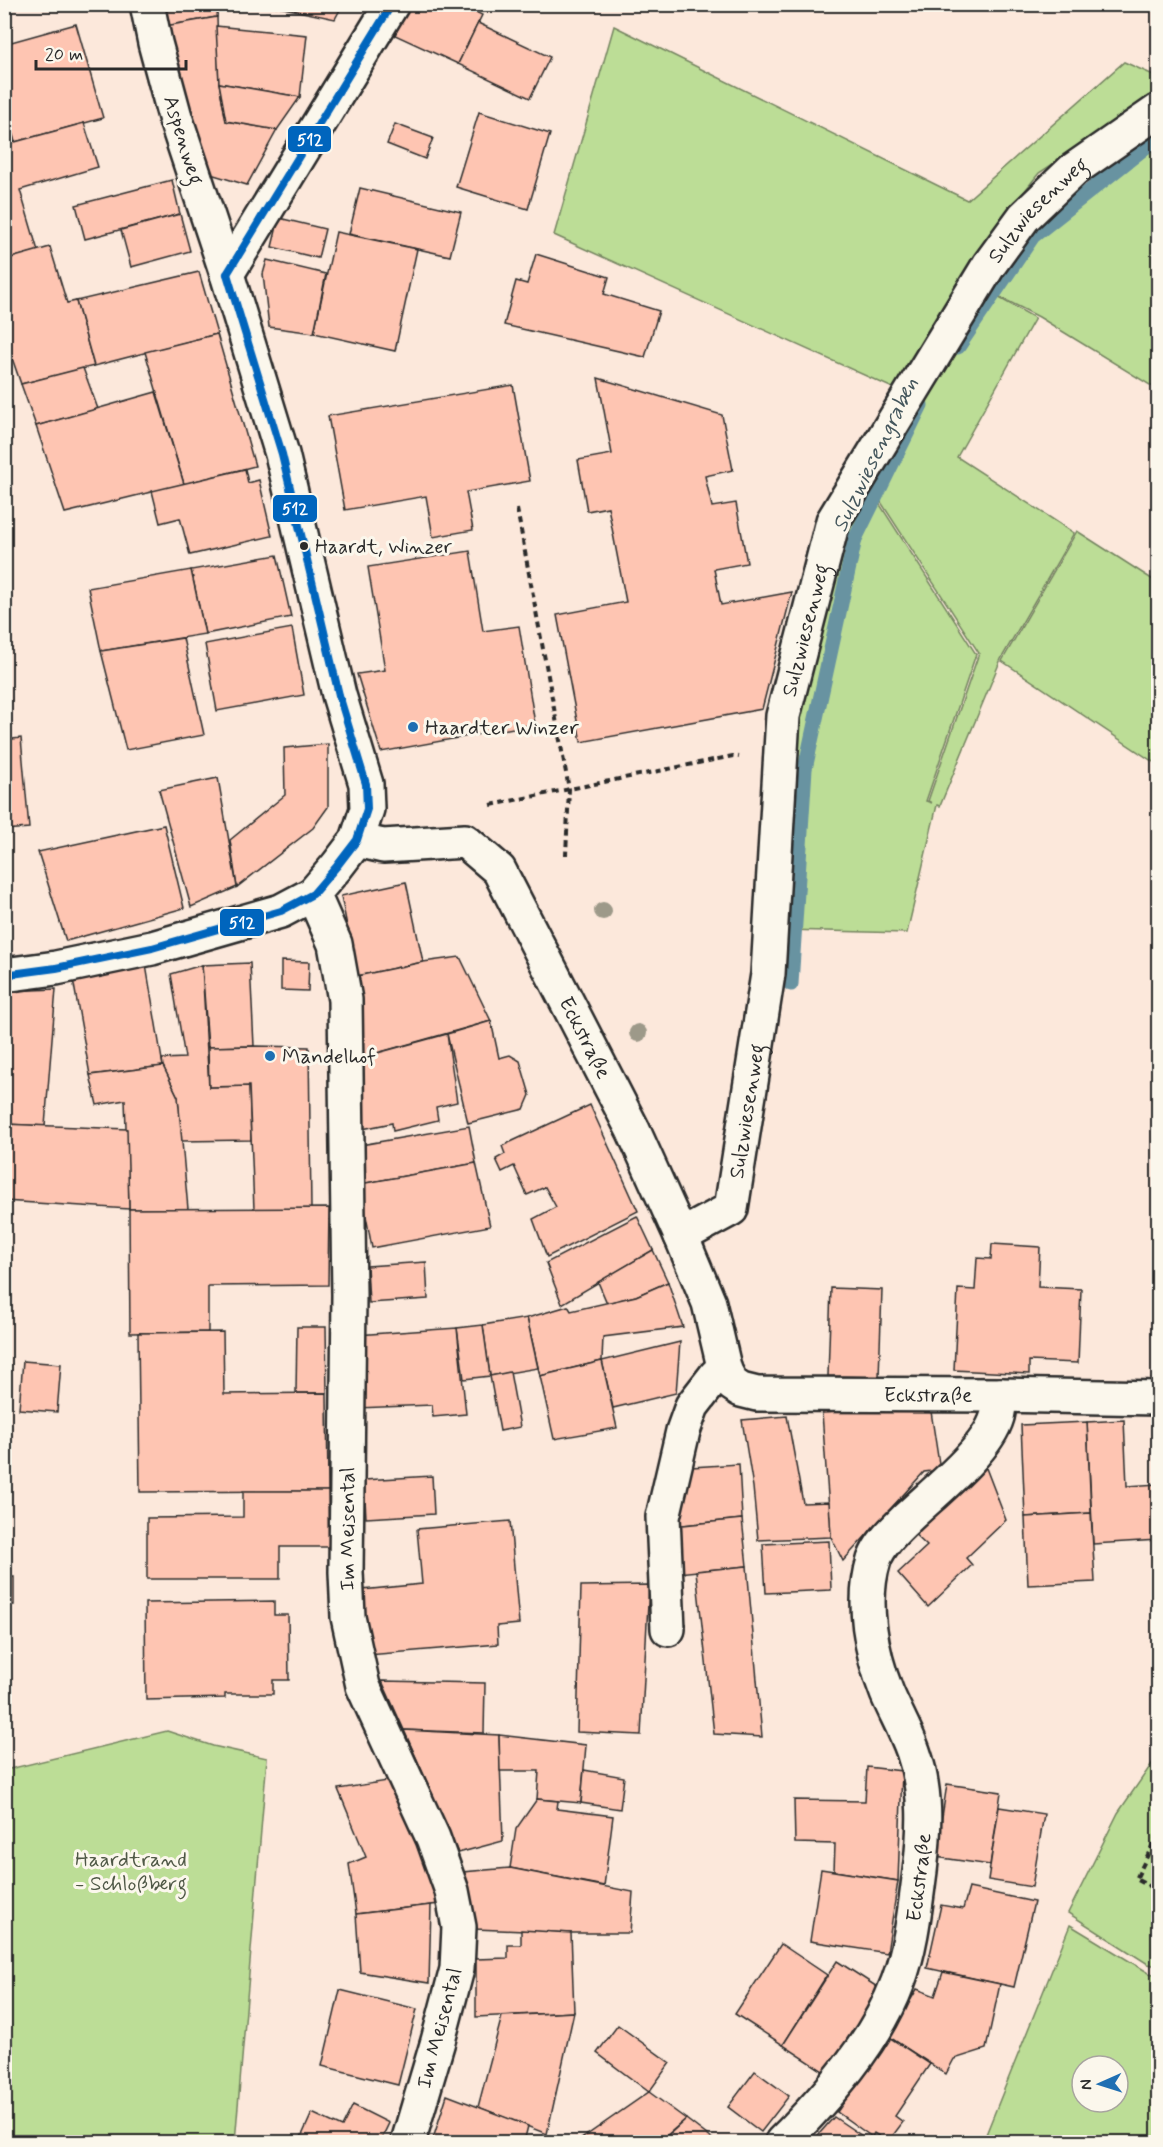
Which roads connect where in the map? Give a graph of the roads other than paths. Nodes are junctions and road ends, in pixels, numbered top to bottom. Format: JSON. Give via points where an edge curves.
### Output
{"nodes":[{"id":1,"x":147,"y":4,"type":"edge"},
{"id":2,"x":392,"y":4,"type":"edge"},
{"id":3,"x":1158,"y":111,"type":"edge"},
{"id":4,"x":227,"y":274,"type":"junction"},
{"id":5,"x":357,"y":840,"type":"junction"},
{"id":6,"x":313,"y":894,"type":"junction"},
{"id":7,"x":4,"y":975,"type":"edge"},
{"id":8,"x":681,"y":1236,"type":"junction"},
{"id":9,"x":725,"y":1371,"type":"junction"},
{"id":10,"x":1001,"y":1395,"type":"junction"},
{"id":11,"x":1158,"y":1398,"type":"edge"},
{"id":12,"x":668,"y":1629,"type":"dead end"},
{"id":13,"x":408,"y":2142,"type":"edge"},
{"id":14,"x":782,"y":2142,"type":"edge"}],
"edges":[{"from":1,"to":4,"type":"street","name":"Aspenweg","via":[[175,117]]},
{"from":2,"to":4,"type":"street"},
{"from":3,"to":8,"type":"street","name":"Sulzwiesenweg","via":[[1073,170],[1024,217],[989,265],[833,521],[783,716],[768,974],[731,1209]]},
{"from":4,"to":5,"type":"street","name":"Aspenweg","via":[[282,454],[339,696],[366,784],[367,809]]},
{"from":5,"to":6,"type":"street"},
{"from":5,"to":8,"type":"street","name":"Eckstraße","via":[[383,846],[465,841],[499,870],[633,1130]]},
{"from":6,"to":7,"type":"street","via":[[281,911],[152,948]]},
{"from":6,"to":13,"type":"street","name":"Im Meisental","via":[[335,944],[345,1000],[348,1617],[363,1686],[433,1838],[452,1891],[459,1927],[457,1969]]},
{"from":8,"to":9,"type":"street","name":"Eckstraße","via":[[709,1303]]},
{"from":9,"to":10,"type":"street","name":"Eckstraße","via":[[732,1384],[757,1394]]},
{"from":9,"to":12,"type":"street","via":[[716,1375],[692,1406],[663,1516]]},
{"from":10,"to":11,"type":"street"},
{"from":10,"to":14,"type":"street","name":"Eckstraße","via":[[997,1418],[979,1449],[888,1536],[875,1558],[869,1603],[875,1656],[912,1747],[922,1787],[925,1831],[916,1902],[899,1982],[881,2020],[816,2108]]}]}
